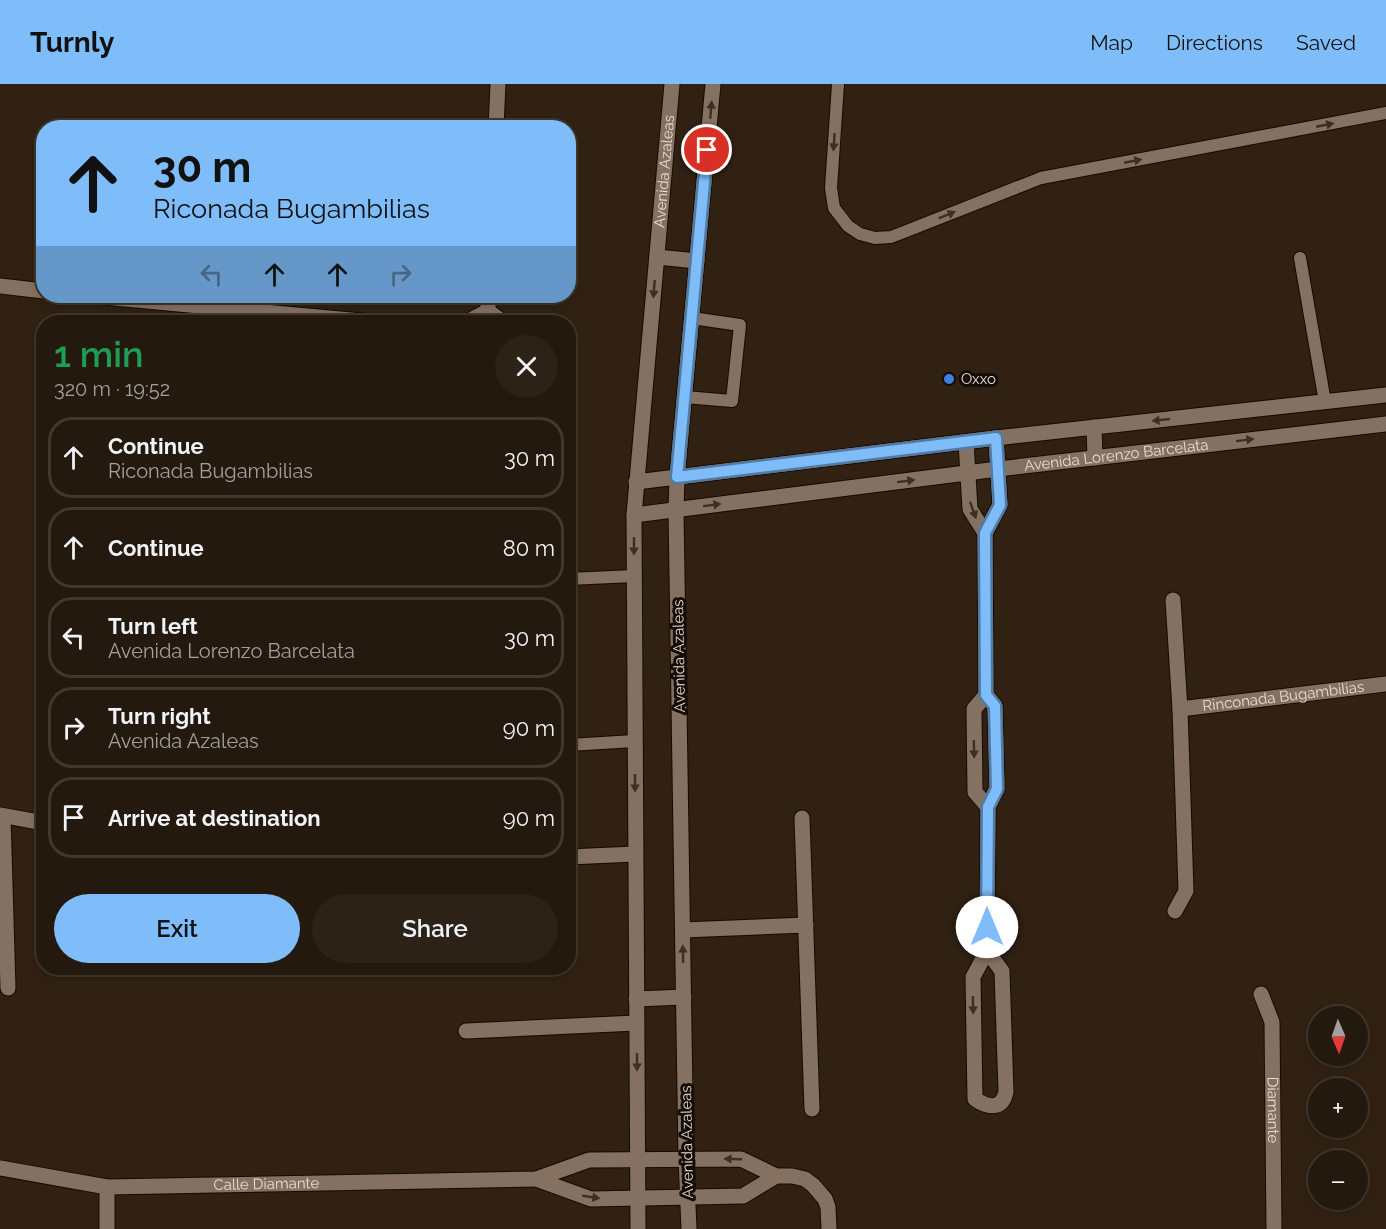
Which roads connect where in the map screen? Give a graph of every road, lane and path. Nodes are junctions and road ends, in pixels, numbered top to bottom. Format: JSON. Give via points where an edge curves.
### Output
{"nodes":[{"id":1,"x":498,"y":84,"type":"edge"},
{"id":2,"x":672,"y":84,"type":"edge"},
{"id":3,"x":713,"y":84,"type":"edge"},
{"id":4,"x":838,"y":84,"type":"edge"},
{"id":5,"x":1386,"y":113,"type":"edge"},
{"id":6,"x":496,"y":120,"type":"edge"},
{"id":7,"x":657,"y":256,"type":"junction"},
{"id":8,"x":1300,"y":258,"type":"dead end"},
{"id":9,"x":697,"y":261,"type":"junction"},
{"id":10,"x":0,"y":286,"type":"edge"},
{"id":11,"x":36,"y":290,"type":"edge"},
{"id":12,"x":168,"y":303,"type":"edge"},
{"id":13,"x":488,"y":303,"type":"edge"},
{"id":14,"x":297,"y":315,"type":"edge"},
{"id":15,"x":475,"y":315,"type":"edge"},
{"id":16,"x":497,"y":315,"type":"edge"},
{"id":17,"x":692,"y":318,"type":"junction"},
{"id":18,"x":1386,"y":395,"type":"edge"},
{"id":19,"x":685,"y":397,"type":"junction"},
{"id":20,"x":1324,"y":402,"type":"junction"},
{"id":21,"x":1386,"y":424,"type":"edge"},
{"id":22,"x":1094,"y":427,"type":"junction"},
{"id":23,"x":996,"y":438,"type":"junction"},
{"id":24,"x":966,"y":442,"type":"junction"},
{"id":25,"x":1095,"y":458,"type":"junction"},
{"id":26,"x":998,"y":469,"type":"junction"},
{"id":27,"x":968,"y":473,"type":"junction"},
{"id":28,"x":677,"y":477,"type":"junction"},
{"id":29,"x":636,"y":482,"type":"junction"},
{"id":30,"x":676,"y":510,"type":"junction"},
{"id":31,"x":634,"y":515,"type":"junction"},
{"id":32,"x":985,"y":533,"type":"junction"},
{"id":33,"x":634,"y":576,"type":"junction"},
{"id":34,"x":576,"y":579,"type":"edge"},
{"id":35,"x":1173,"y":600,"type":"dead end"},
{"id":36,"x":1386,"y":684,"type":"edge"},
{"id":37,"x":986,"y":695,"type":"junction"},
{"id":38,"x":1179,"y":709,"type":"junction"},
{"id":39,"x":634,"y":741,"type":"junction"},
{"id":40,"x":576,"y":745,"type":"edge"},
{"id":41,"x":988,"y":807,"type":"junction"},
{"id":42,"x":1,"y":816,"type":"edge"},
{"id":43,"x":802,"y":818,"type":"dead end"},
{"id":44,"x":36,"y":823,"type":"edge"},
{"id":45,"x":635,"y":854,"type":"junction"},
{"id":46,"x":576,"y":857,"type":"edge"},
{"id":47,"x":1175,"y":911,"type":"dead end"},
{"id":48,"x":806,"y":925,"type":"junction"},
{"id":49,"x":683,"y":930,"type":"junction"},
{"id":50,"x":987,"y":951,"type":"junction"},
{"id":51,"x":8,"y":988,"type":"dead end"},
{"id":52,"x":1261,"y":994,"type":"dead end"},
{"id":53,"x":684,"y":997,"type":"junction"},
{"id":54,"x":636,"y":999,"type":"junction"},
{"id":55,"x":636,"y":1023,"type":"junction"},
{"id":56,"x":466,"y":1031,"type":"dead end"},
{"id":57,"x":812,"y":1109,"type":"dead end"},
{"id":58,"x":637,"y":1160,"type":"junction"},
{"id":59,"x":686,"y":1160,"type":"junction"},
{"id":60,"x":0,"y":1168,"type":"edge"},
{"id":61,"x":776,"y":1176,"type":"junction"},
{"id":62,"x":536,"y":1179,"type":"junction"},
{"id":63,"x":107,"y":1187,"type":"junction"},
{"id":64,"x":688,"y":1197,"type":"junction"},
{"id":65,"x":638,"y":1198,"type":"junction"},
{"id":66,"x":107,"y":1229,"type":"edge"},
{"id":67,"x":638,"y":1229,"type":"edge"},
{"id":68,"x":688,"y":1229,"type":"edge"},
{"id":69,"x":830,"y":1229,"type":"edge"},
{"id":70,"x":1274,"y":1229,"type":"edge"}],
"edges":[{"from":1,"to":6,"type":"street"},
{"from":2,"to":7,"type":"street","name":"Avenida Azaleas"},
{"from":9,"to":3,"type":"street","name":"Avenida Azaleas","one_way":true},
{"from":4,"to":5,"type":"lane","one_way":true,"via":[[831,188],[834,208],[848,226],[875,238],[891,237],[1041,178]]},
{"from":7,"to":9,"type":"street"},
{"from":7,"to":29,"type":"street","name":"Avenida Azaleas","one_way":true},
{"from":8,"to":20,"type":"lane"},
{"from":9,"to":17,"type":"street","name":"Avenida Azaleas"},
{"from":10,"to":11,"type":"street"},
{"from":12,"to":14,"type":"street"},
{"from":13,"to":15,"type":"street"},
{"from":13,"to":16,"type":"street"},
{"from":17,"to":19,"type":"street","name":"Avenida Azaleas"},
{"from":17,"to":19,"type":"lane","via":[[740,325],[732,401]]},
{"from":18,"to":20,"type":"street","name":"Avenida Lorenzo Barcelata"},
{"from":19,"to":28,"type":"street","name":"Avenida Azaleas"},
{"from":20,"to":22,"type":"street","name":"Avenida Lorenzo Barcelata","one_way":true},
{"from":25,"to":21,"type":"street","name":"Avenida Lorenzo Barcelata","one_way":true},
{"from":22,"to":23,"type":"street","name":"Avenida Lorenzo Barcelata"},
{"from":22,"to":25,"type":"street"},
{"from":23,"to":24,"type":"street","name":"Avenida Lorenzo Barcelata"},
{"from":23,"to":26,"type":"street"},
{"from":24,"to":27,"type":"street"},
{"from":24,"to":28,"type":"street","name":"Avenida Lorenzo Barcelata"},
{"from":25,"to":26,"type":"street","name":"Avenida Lorenzo Barcelata"},
{"from":26,"to":27,"type":"street","name":"Avenida Lorenzo Barcelata"},
{"from":26,"to":32,"type":"street","via":[[1000,505]]},
{"from":30,"to":27,"type":"street","name":"Avenida Lorenzo Barcelata","one_way":true},
{"from":27,"to":32,"type":"street","one_way":true,"via":[[970,509]]},
{"from":28,"to":29,"type":"street","name":"Avenida Lorenzo Barcelata"},
{"from":28,"to":30,"type":"street","name":"Avenida Azaleas"},
{"from":29,"to":31,"type":"street","name":"Avenida Azaleas"},
{"from":30,"to":31,"type":"street","name":"Avenida Lorenzo Barcelata"},
{"from":30,"to":49,"type":"street","name":"Avenida Azaleas"},
{"from":31,"to":33,"type":"street","name":"Avenida Azaleas","one_way":true},
{"from":32,"to":37,"type":"street"},
{"from":33,"to":34,"type":"lane"},
{"from":33,"to":39,"type":"street","name":"Avenida Azaleas"},
{"from":35,"to":38,"type":"street"},
{"from":36,"to":38,"type":"street","name":"Rinconada Bugambilias"},
{"from":37,"to":41,"type":"street","via":[[995,706],[997,789]]},
{"from":37,"to":41,"type":"street","one_way":true,"via":[[974,709],[975,792]]},
{"from":38,"to":47,"type":"street","via":[[1186,891]]},
{"from":39,"to":40,"type":"lane"},
{"from":39,"to":45,"type":"street","name":"Avenida Azaleas","one_way":true},
{"from":41,"to":50,"type":"street"},
{"from":42,"to":44,"type":"street"},
{"from":42,"to":51,"type":"street"},
{"from":43,"to":48,"type":"street"},
{"from":45,"to":46,"type":"street"},
{"from":45,"to":54,"type":"street","name":"Avenida Azaleas"},
{"from":48,"to":49,"type":"street"},
{"from":48,"to":57,"type":"street"},
{"from":53,"to":49,"type":"street","name":"Avenida Azaleas","one_way":true},
{"from":50,"to":50,"type":"street","one_way":true,"via":[[973,977],[974,1090],[975,1099],[991,1106],[1004,1099],[1006,1092],[1002,971]]},
{"from":52,"to":70,"type":"street","name":"Diamante","via":[[1272,1022]]},
{"from":53,"to":54,"type":"street"},
{"from":53,"to":59,"type":"street","name":"Avenida Azaleas"},
{"from":54,"to":55,"type":"street","name":"Avenida Azaleas"},
{"from":55,"to":56,"type":"street"},
{"from":55,"to":58,"type":"street","name":"Avenida Azaleas","one_way":true},
{"from":58,"to":59,"type":"street","name":"Calle Diamante"},
{"from":58,"to":62,"type":"street","name":"Calle Diamante","via":[[589,1160]]},
{"from":58,"to":65,"type":"street","name":"Avenida Azaleas"},
{"from":61,"to":59,"type":"street","name":"Calle Diamante","one_way":true,"via":[[741,1159]]},
{"from":59,"to":64,"type":"street","name":"Avenida Azaleas"},
{"from":60,"to":63,"type":"street","name":"Calle Diamante"},
{"from":61,"to":64,"type":"street","name":"Calle Diamante","via":[[743,1196]]},
{"from":61,"to":69,"type":"street","name":"Calle Diamante","via":[[805,1179],[819,1191],[828,1206]]},
{"from":62,"to":63,"type":"street","name":"Calle Diamante"},
{"from":62,"to":65,"type":"street","name":"Calle Diamante","one_way":true,"via":[[591,1199]]},
{"from":63,"to":66,"type":"street"},
{"from":64,"to":65,"type":"street","name":"Calle Diamante"},
{"from":64,"to":68,"type":"street","name":"Avenida Azaleas"},
{"from":65,"to":67,"type":"street","name":"Avenida Azaleas"}]}
